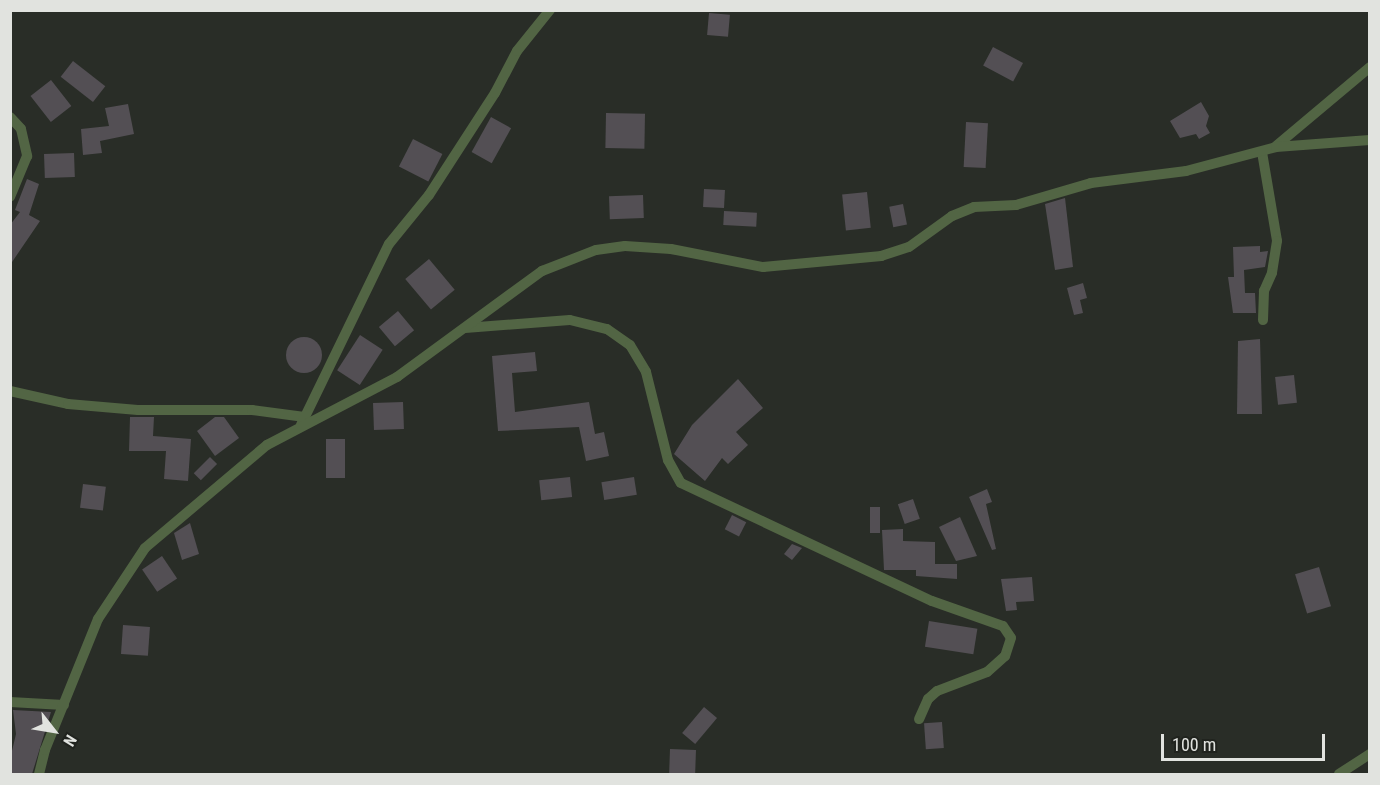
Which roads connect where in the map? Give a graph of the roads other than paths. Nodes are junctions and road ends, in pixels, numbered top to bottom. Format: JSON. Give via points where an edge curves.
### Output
{"nodes":[{"id":1,"x":550,"y":10,"type":"edge"},
{"id":2,"x":1370,"y":67,"type":"edge"},
{"id":3,"x":10,"y":117,"type":"edge"},
{"id":4,"x":1370,"y":140,"type":"edge"},
{"id":5,"x":1276,"y":147,"type":"junction"},
{"id":6,"x":1262,"y":152,"type":"junction"},
{"id":7,"x":10,"y":196,"type":"edge"},
{"id":8,"x":1263,"y":320,"type":"dead end"},
{"id":9,"x":464,"y":328,"type":"junction"},
{"id":10,"x":10,"y":391,"type":"edge"},
{"id":11,"x":303,"y":421,"type":"junction"},
{"id":12,"x":10,"y":702,"type":"edge"},
{"id":13,"x":64,"y":705,"type":"junction"},
{"id":14,"x":919,"y":719,"type":"dead end"},
{"id":15,"x":1370,"y":754,"type":"edge"},
{"id":16,"x":39,"y":774,"type":"edge"},
{"id":17,"x":1339,"y":774,"type":"edge"}],
"edges":[{"from":1,"to":11,"type":"street","via":[[517,51],[495,93],[429,195],[389,244]]},
{"from":2,"to":5,"type":"street"},
{"from":3,"to":7,"type":"street","via":[[21,129],[27,156]]},
{"from":4,"to":5,"type":"street"},
{"from":5,"to":6,"type":"street"},
{"from":6,"to":8,"type":"street","via":[[1277,241],[1272,273],[1264,291]]},
{"from":6,"to":9,"type":"street","via":[[1186,171],[1091,183],[1016,205],[966,210],[915,243],[881,256],[763,267],[649,246],[596,249],[522,281]]},
{"from":9,"to":11,"type":"street","via":[[388,382]]},
{"from":9,"to":14,"type":"street","via":[[570,320],[607,329],[630,345],[646,372],[668,460],[681,483],[922,597],[1004,626],[1011,638],[1005,656],[987,672],[937,691],[928,699]]},
{"from":10,"to":11,"type":"street","via":[[80,405],[138,410],[252,410]]},
{"from":11,"to":13,"type":"street","via":[[230,474],[145,548],[98,619]]},
{"from":12,"to":13,"type":"street"},
{"from":13,"to":16,"type":"street"},
{"from":15,"to":17,"type":"street"}]}
